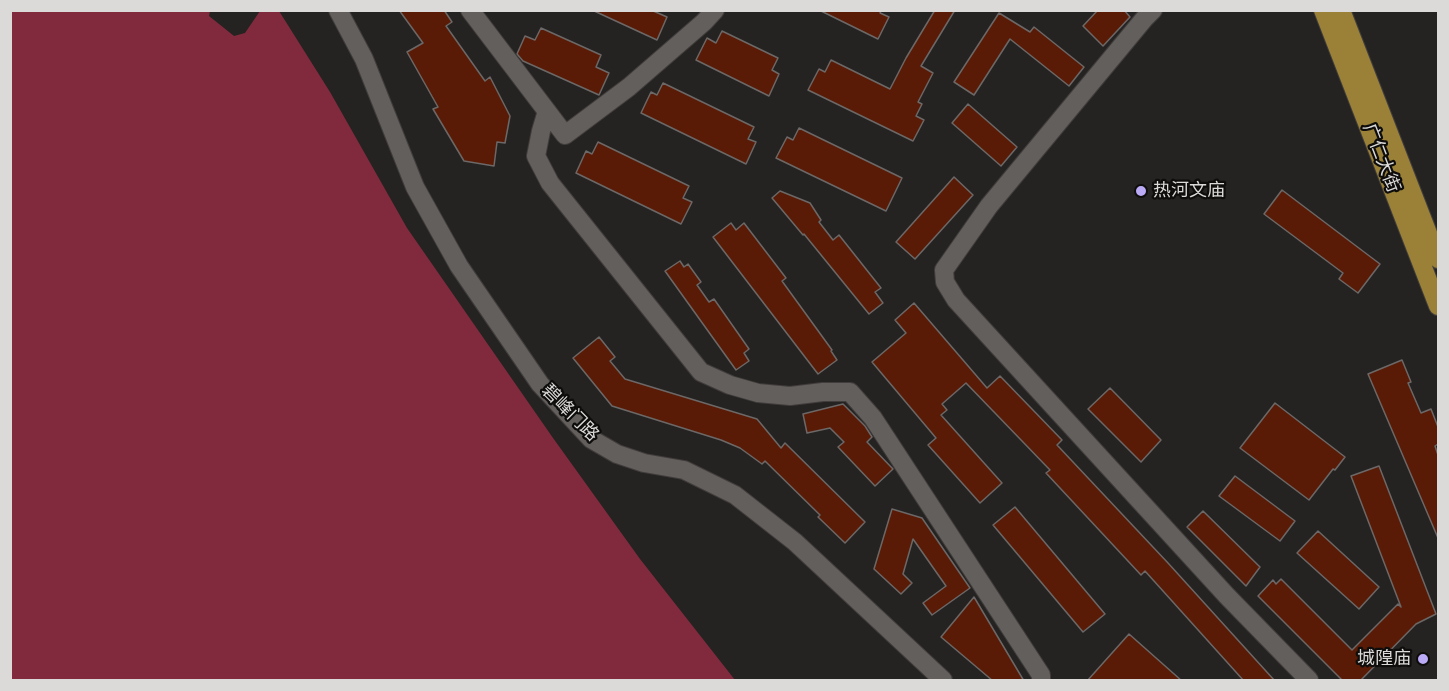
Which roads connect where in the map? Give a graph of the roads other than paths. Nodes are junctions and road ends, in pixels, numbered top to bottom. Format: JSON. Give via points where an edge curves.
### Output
{"nodes":[{"id":1,"x":338,"y":10,"type":"edge"},
{"id":2,"x":471,"y":10,"type":"edge"},
{"id":3,"x":715,"y":10,"type":"edge"},
{"id":4,"x":1153,"y":10,"type":"edge"},
{"id":5,"x":1323,"y":10,"type":"edge"},
{"id":6,"x":1341,"y":10,"type":"edge"},
{"id":7,"x":547,"y":111,"type":"junction"},
{"id":8,"x":1438,"y":259,"type":"edge"},
{"id":9,"x":1438,"y":306,"type":"edge"},
{"id":10,"x":943,"y":681,"type":"edge"},
{"id":11,"x":1041,"y":681,"type":"edge"},
{"id":12,"x":1309,"y":681,"type":"edge"}],
"edges":[{"from":1,"to":10,"type":"street","name":"碧峰门路","via":[[364,59],[415,188],[459,266],[540,384],[591,439],[617,454],[644,464],[684,470],[735,495],[795,542]]},
{"from":2,"to":7,"type":"street"},
{"from":3,"to":7,"type":"street","via":[[629,87],[565,135]]},
{"from":4,"to":12,"type":"street","via":[[988,206],[944,270],[945,282],[956,300]]},
{"from":5,"to":9,"type":"main road","name":"广仁大街"},
{"from":6,"to":8,"type":"main road","name":"广仁大街"},
{"from":7,"to":11,"type":"street","via":[[536,156],[550,183],[701,372],[758,393],[790,396],[850,392],[873,418],[1041,675]]}]}
